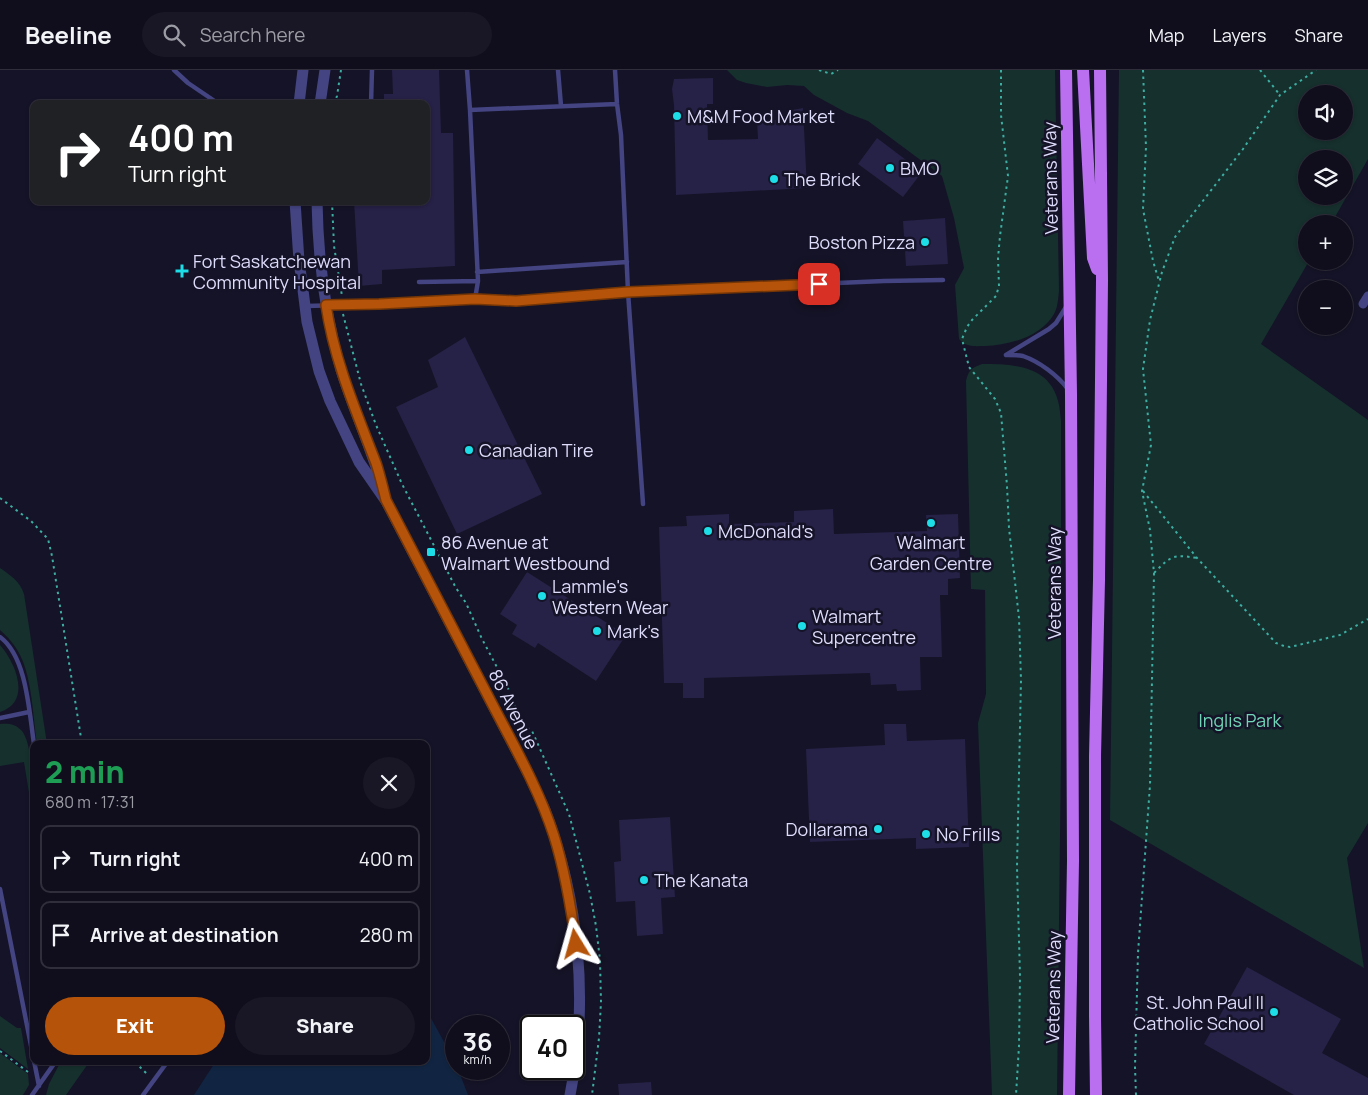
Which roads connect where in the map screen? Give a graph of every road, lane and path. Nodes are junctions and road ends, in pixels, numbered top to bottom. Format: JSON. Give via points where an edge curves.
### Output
{"nodes":[{"id":1,"x":174,"y":70,"type":"edge"},
{"id":2,"x":303,"y":70,"type":"edge"},
{"id":3,"x":325,"y":70,"type":"edge"},
{"id":4,"x":341,"y":70,"type":"edge"},
{"id":5,"x":372,"y":70,"type":"edge"},
{"id":6,"x":467,"y":70,"type":"edge"},
{"id":7,"x":558,"y":70,"type":"edge"},
{"id":8,"x":615,"y":70,"type":"edge"},
{"id":9,"x":819,"y":70,"type":"edge"},
{"id":10,"x":838,"y":70,"type":"edge"},
{"id":11,"x":1001,"y":70,"type":"edge"},
{"id":12,"x":1083,"y":70,"type":"edge"},
{"id":13,"x":1100,"y":70,"type":"edge"},
{"id":14,"x":1142,"y":70,"type":"edge"},
{"id":15,"x":1260,"y":70,"type":"edge"},
{"id":16,"x":1316,"y":70,"type":"edge"},
{"id":17,"x":1065,"y":71,"type":"edge"},
{"id":18,"x":1280,"y":94,"type":"junction"},
{"id":19,"x":213,"y":100,"type":"edge"},
{"id":20,"x":299,"y":100,"type":"edge"},
{"id":21,"x":321,"y":100,"type":"edge"},
{"id":22,"x":336,"y":100,"type":"edge"},
{"id":23,"x":371,"y":100,"type":"edge"},
{"id":24,"x":617,"y":104,"type":"junction"},
{"id":25,"x":561,"y":106,"type":"junction"},
{"id":26,"x":470,"y":110,"type":"junction"},
{"id":27,"x":295,"y":205,"type":"edge"},
{"id":28,"x":317,"y":205,"type":"edge"},
{"id":29,"x":332,"y":205,"type":"edge"},
{"id":30,"x":627,"y":262,"type":"junction"},
{"id":31,"x":477,"y":272,"type":"junction"},
{"id":32,"x":943,"y":280,"type":"dead end"},
{"id":33,"x":1102,"y":280,"type":"junction"},
{"id":34,"x":478,"y":281,"type":"junction"},
{"id":35,"x":419,"y":282,"type":"dead end"},
{"id":36,"x":1159,"y":283,"type":"junction"},
{"id":37,"x":628,"y":292,"type":"junction"},
{"id":38,"x":475,"y":299,"type":"junction"},
{"id":39,"x":1070,"y":302,"type":"junction"},
{"id":40,"x":326,"y":305,"type":"junction"},
{"id":41,"x":342,"y":305,"type":"junction"},
{"id":42,"x":305,"y":306,"type":"junction"},
{"id":43,"x":1071,"y":394,"type":"junction"},
{"id":44,"x":1142,"y":491,"type":"junction"},
{"id":45,"x":0,"y":498,"type":"edge"},
{"id":46,"x":386,"y":500,"type":"junction"},
{"id":47,"x":643,"y":504,"type":"dead end"},
{"id":48,"x":1197,"y":558,"type":"junction"},
{"id":49,"x":1154,"y":574,"type":"junction"},
{"id":50,"x":1368,"y":619,"type":"edge"},
{"id":51,"x":0,"y":637,"type":"edge"},
{"id":52,"x":29,"y":712,"type":"junction"},
{"id":53,"x":0,"y":718,"type":"edge"},
{"id":54,"x":33,"y":740,"type":"edge"},
{"id":55,"x":81,"y":740,"type":"edge"},
{"id":56,"x":0,"y":889,"type":"edge"},
{"id":57,"x":30,"y":1042,"type":"edge"},
{"id":58,"x":0,"y":1051,"type":"edge"},
{"id":59,"x":34,"y":1065,"type":"edge"},
{"id":60,"x":53,"y":1065,"type":"edge"},
{"id":61,"x":138,"y":1065,"type":"edge"},
{"id":62,"x":165,"y":1065,"type":"edge"},
{"id":63,"x":37,"y":1078,"type":"junction"},
{"id":64,"x":154,"y":1080,"type":"junction"},
{"id":65,"x":39,"y":1086,"type":"junction"},
{"id":66,"x":1069,"y":1094,"type":"edge"},
{"id":67,"x":32,"y":1095,"type":"edge"},
{"id":68,"x":143,"y":1095,"type":"edge"},
{"id":69,"x":570,"y":1095,"type":"edge"},
{"id":70,"x":592,"y":1095,"type":"edge"},
{"id":71,"x":1016,"y":1095,"type":"edge"},
{"id":72,"x":1096,"y":1095,"type":"edge"},
{"id":73,"x":1136,"y":1095,"type":"edge"}],
"edges":[{"from":1,"to":19,"type":"lane"},
{"from":2,"to":20,"type":"street"},
{"from":3,"to":21,"type":"street"},
{"from":4,"to":22,"type":"path"},
{"from":5,"to":23,"type":"lane"},
{"from":6,"to":26,"type":"lane"},
{"from":7,"to":25,"type":"lane"},
{"from":8,"to":24,"type":"lane"},
{"from":9,"to":10,"type":"path","via":[[832,74]]},
{"from":11,"to":71,"type":"path","via":[[1001,115],[1008,176],[998,258],[999,286],[996,296],[972,320],[962,339],[969,367],[995,399],[1000,413],[1019,618],[1021,680],[1016,867],[1020,976]]},
{"from":12,"to":33,"type":"main road","via":[[1093,258]]},
{"from":13,"to":33,"type":"main road"},
{"from":14,"to":36,"type":"path","via":[[1146,147],[1143,209]]},
{"from":15,"to":18,"type":"path"},
{"from":16,"to":18,"type":"path"},
{"from":17,"to":39,"type":"main road","name":"Veterans Way"},
{"from":18,"to":36,"type":"path","via":[[1243,149],[1175,237]]},
{"from":24,"to":25,"type":"lane"},
{"from":24,"to":30,"type":"lane"},
{"from":25,"to":26,"type":"lane"},
{"from":26,"to":31,"type":"lane"},
{"from":27,"to":42,"type":"street","name":"86 Avenue"},
{"from":28,"to":40,"type":"street","name":"86 Avenue"},
{"from":29,"to":41,"type":"path"},
{"from":30,"to":31,"type":"lane"},
{"from":30,"to":37,"type":"lane"},
{"from":31,"to":34,"type":"lane"},
{"from":32,"to":37,"type":"lane"},
{"from":33,"to":72,"type":"main road","via":[[1095,756]]},
{"from":34,"to":35,"type":"lane"},
{"from":34,"to":38,"type":"lane"},
{"from":36,"to":44,"type":"path","via":[[1143,369],[1151,445]]},
{"from":37,"to":38,"type":"lane","via":[[516,301]]},
{"from":37,"to":47,"type":"lane"},
{"from":38,"to":41,"type":"lane"},
{"from":39,"to":43,"type":"main road","name":"Veterans Way"},
{"from":39,"to":43,"type":"lane","via":[[1049,329],[1006,355],[1022,356],[1036,362],[1055,375]]},
{"from":40,"to":41,"type":"lane"},
{"from":40,"to":42,"type":"lane"},
{"from":40,"to":46,"type":"street","name":"86 Avenue","via":[[341,370]]},
{"from":41,"to":70,"type":"path","via":[[361,384],[392,462],[466,603],[525,726],[532,732],[570,814],[590,894],[600,960],[600,1026]]},
{"from":42,"to":46,"type":"street","name":"86 Avenue","via":[[312,345],[330,400],[359,462]]},
{"from":43,"to":66,"type":"main road","name":"Veterans Way","via":[[1073,861]]},
{"from":44,"to":48,"type":"path"},
{"from":44,"to":49,"type":"path"},
{"from":45,"to":55,"type":"path","via":[[31,521],[48,540]]},
{"from":46,"to":69,"type":"street","name":"86 Avenue","via":[[529,776],[554,836],[571,906],[580,984],[578,1048]]},
{"from":48,"to":49,"type":"path","via":[[1172,557]]},
{"from":48,"to":50,"type":"path","via":[[1270,637],[1284,646],[1334,636]]},
{"from":49,"to":73,"type":"path","via":[[1150,785],[1138,963]]},
{"from":51,"to":52,"type":"lane","via":[[20,666]]},
{"from":52,"to":53,"type":"lane"},
{"from":52,"to":54,"type":"lane"},
{"from":56,"to":57,"type":"lane"},
{"from":58,"to":63,"type":"path"},
{"from":59,"to":63,"type":"lane"},
{"from":60,"to":65,"type":"lane"},
{"from":61,"to":64,"type":"path"},
{"from":62,"to":64,"type":"lane"},
{"from":63,"to":65,"type":"lane"},
{"from":64,"to":68,"type":"lane"},
{"from":65,"to":67,"type":"lane"}]}
